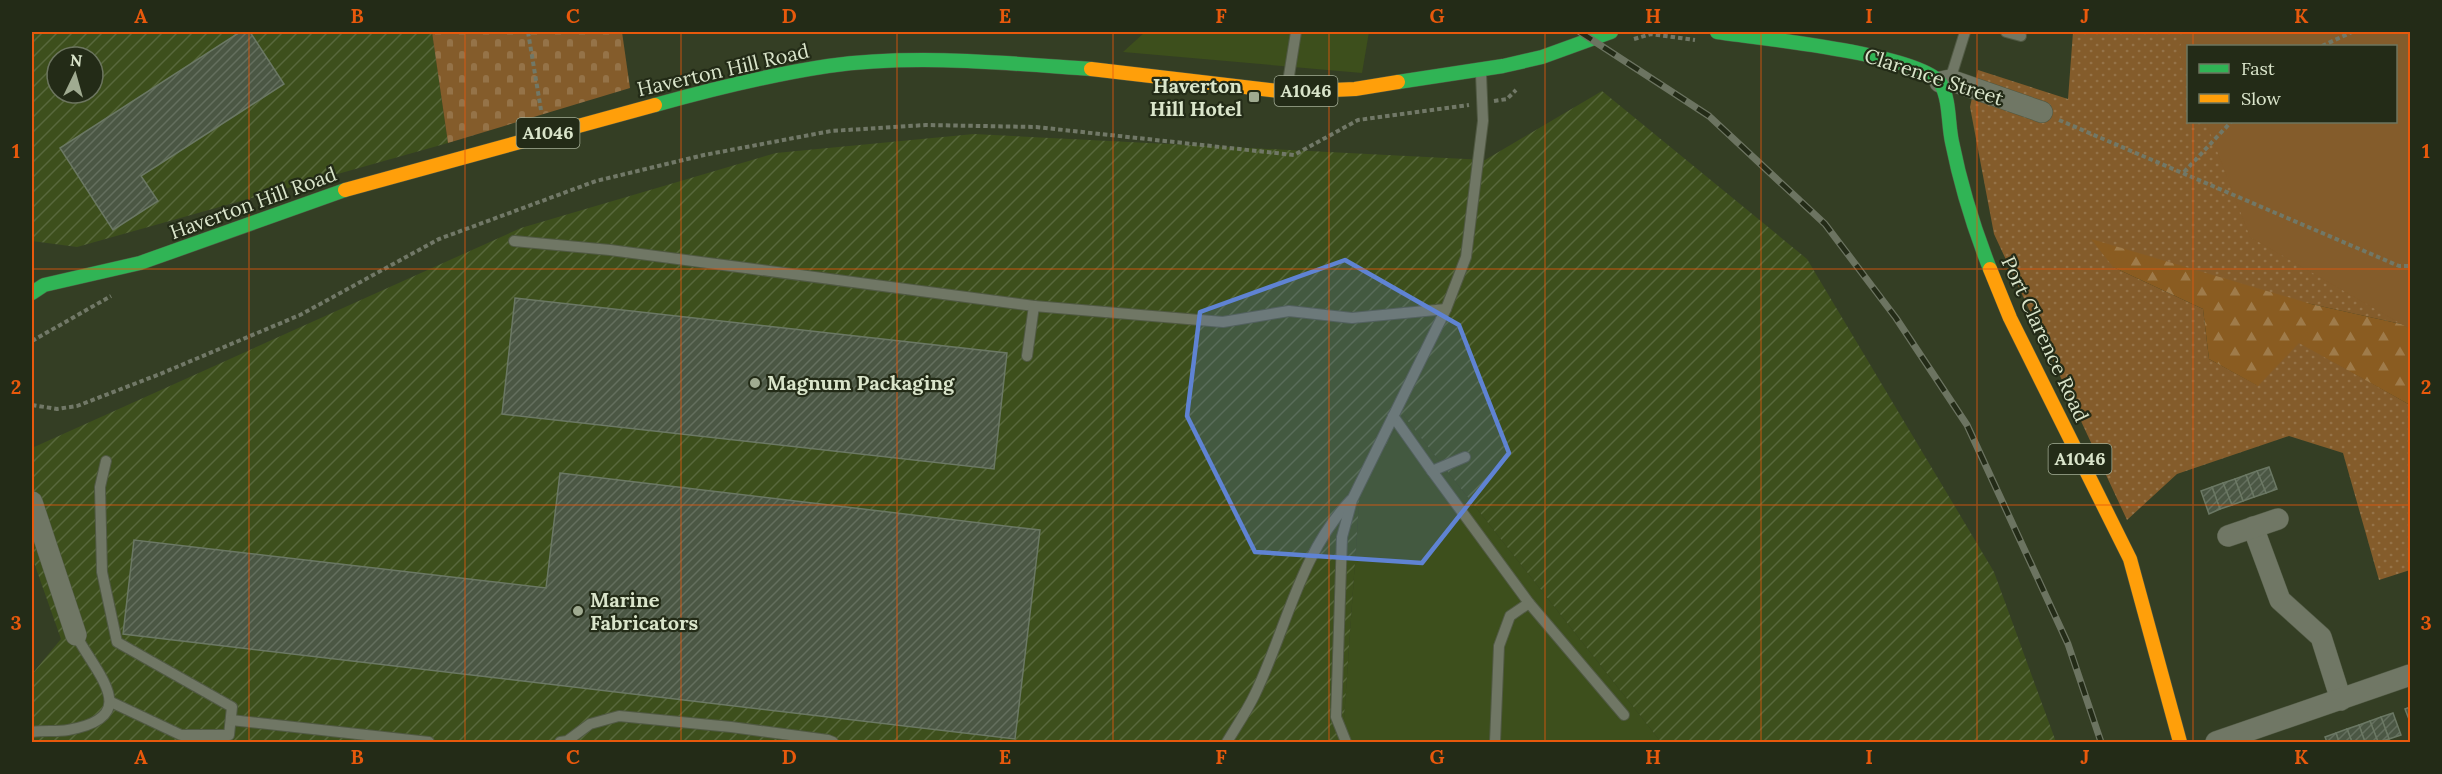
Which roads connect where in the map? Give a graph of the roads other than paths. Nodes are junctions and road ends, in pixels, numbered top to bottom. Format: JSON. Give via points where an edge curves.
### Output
{"nodes":[{"id":1,"x":1296,"y":32,"type":"edge"},
{"id":2,"x":1611,"y":32,"type":"edge"},
{"id":3,"x":1717,"y":32,"type":"edge"},
{"id":4,"x":1965,"y":32,"type":"edge"},
{"id":5,"x":2006,"y":32,"type":"edge"},
{"id":6,"x":2021,"y":36,"type":"dead end"},
{"id":7,"x":1481,"y":70,"type":"junction"},
{"id":8,"x":1945,"y":81,"type":"junction"},
{"id":9,"x":1287,"y":92,"type":"junction"},
{"id":10,"x":2042,"y":112,"type":"road end"},
{"id":11,"x":514,"y":241,"type":"dead end"},
{"id":12,"x":42,"y":272,"type":"dead end"},
{"id":13,"x":74,"y":277,"type":"junction"},
{"id":14,"x":32,"y":293,"type":"edge"},
{"id":15,"x":1034,"y":306,"type":"junction"},
{"id":16,"x":1446,"y":309,"type":"junction"},
{"id":17,"x":1027,"y":356,"type":"dead end"},
{"id":18,"x":1393,"y":416,"type":"junction"},
{"id":19,"x":1465,"y":456,"type":"dead end"},
{"id":20,"x":106,"y":461,"type":"dead end"},
{"id":21,"x":1432,"y":471,"type":"junction"},
{"id":22,"x":1352,"y":500,"type":"junction"},
{"id":23,"x":32,"y":502,"type":"edge"},
{"id":24,"x":2278,"y":519,"type":"dead end"},
{"id":25,"x":2253,"y":527,"type":"junction"},
{"id":26,"x":2228,"y":536,"type":"dead end"},
{"id":27,"x":1529,"y":603,"type":"junction"},
{"id":28,"x":76,"y":635,"type":"joint"},
{"id":29,"x":2410,"y":675,"type":"edge"},
{"id":30,"x":2341,"y":700,"type":"junction"},
{"id":31,"x":111,"y":702,"type":"junction"},
{"id":32,"x":1624,"y":715,"type":"dead end"},
{"id":33,"x":231,"y":720,"type":"junction"},
{"id":34,"x":32,"y":732,"type":"edge"},
{"id":35,"x":429,"y":742,"type":"edge"},
{"id":36,"x":560,"y":742,"type":"edge"},
{"id":37,"x":833,"y":742,"type":"edge"},
{"id":38,"x":1227,"y":742,"type":"edge"},
{"id":39,"x":1346,"y":742,"type":"edge"},
{"id":40,"x":1496,"y":742,"type":"edge"},
{"id":41,"x":2180,"y":742,"type":"edge"},
{"id":42,"x":2216,"y":742,"type":"edge"}],
"edges":[{"from":1,"to":9,"type":"lane"},
{"from":2,"to":7,"type":"main road","name":"Haverton Hill Road","number":"A1046","via":[[1542,57]]},
{"from":3,"to":8,"type":"main road","name":"Clarence Street","via":[[1873,55]]},
{"from":4,"to":8,"type":"lane"},
{"from":5,"to":6,"type":"lane"},
{"from":7,"to":9,"type":"main road","name":"Haverton Hill Road","number":"A1046","via":[[1355,89]]},
{"from":7,"to":16,"type":"lane","via":[[1483,121],[1466,257]]},
{"from":8,"to":10,"type":"street","name":"Clarence Street"},
{"from":8,"to":41,"type":"main road","name":"Port Clarence Road","number":"A1046","via":[[1952,143],[1980,244],[2010,318],[2130,559]]},
{"from":9,"to":13,"type":"main road","name":"Haverton Hill Road","number":"A1046","via":[[1130,72],[1035,65],[926,60],[830,66],[741,81],[545,134],[338,192],[140,264]]},
{"from":11,"to":15,"type":"lane"},
{"from":12,"to":13,"type":"main road","name":"Haverton Hill Road","number":"A1046"},
{"from":13,"to":14,"type":"main road","name":"Haverton Hill Road","number":"A1046","via":[[44,285]]},
{"from":15,"to":16,"type":"lane","via":[[1223,322],[1289,311],[1352,318]]},
{"from":15,"to":17,"type":"lane"},
{"from":16,"to":18,"type":"lane"},
{"from":18,"to":21,"type":"lane"},
{"from":18,"to":22,"type":"lane"},
{"from":19,"to":21,"type":"lane"},
{"from":20,"to":33,"type":"lane","via":[[100,487],[102,572],[117,642],[232,707]]},
{"from":21,"to":27,"type":"lane"},
{"from":22,"to":38,"type":"lane","via":[[1334,518],[1318,547],[1285,615],[1255,694]]},
{"from":22,"to":39,"type":"lane","via":[[1342,537],[1336,717]]},
{"from":23,"to":28,"type":"street"},
{"from":24,"to":25,"type":"street"},
{"from":25,"to":26,"type":"street"},
{"from":25,"to":30,"type":"street","via":[[2280,600],[2321,637]]},
{"from":27,"to":32,"type":"lane"},
{"from":27,"to":40,"type":"lane","via":[[1510,616],[1499,646]]},
{"from":28,"to":31,"type":"lane","via":[[109,689]]},
{"from":29,"to":30,"type":"street"},
{"from":30,"to":42,"type":"street"},
{"from":31,"to":33,"type":"lane","via":[[181,735],[230,735]]},
{"from":31,"to":34,"type":"lane","via":[[107,713],[94,723],[67,730]]},
{"from":33,"to":35,"type":"lane"},
{"from":36,"to":37,"type":"lane","via":[[590,724],[619,716]]}]}
